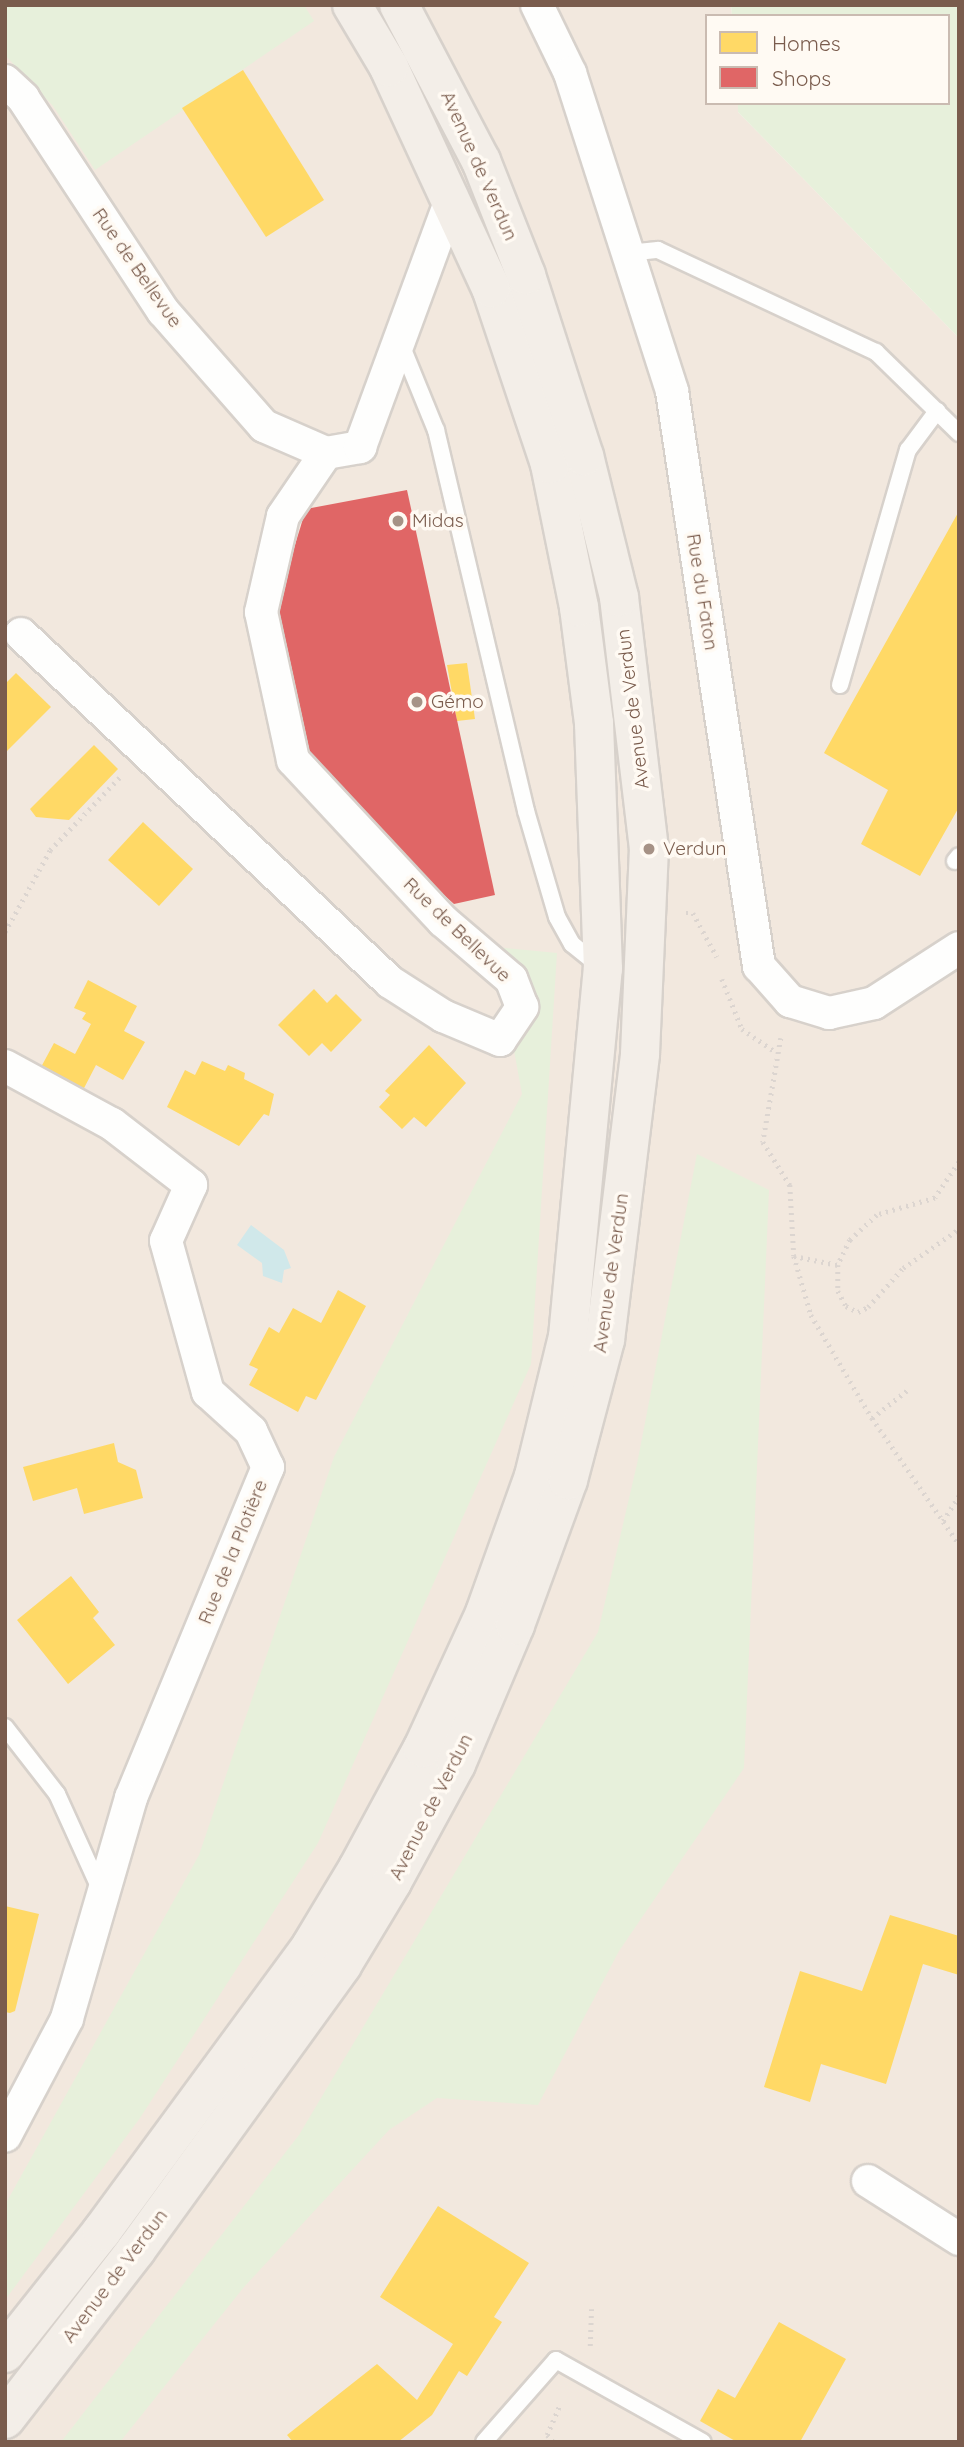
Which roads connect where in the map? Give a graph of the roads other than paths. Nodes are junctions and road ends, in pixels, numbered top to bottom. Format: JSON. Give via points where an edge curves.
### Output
{"nodes":[{"id":1,"x":352,"y":5,"type":"edge"},
{"id":2,"x":399,"y":5,"type":"edge"},
{"id":3,"x":537,"y":5,"type":"edge"},
{"id":4,"x":5,"y":81,"type":"edge"},
{"id":5,"x":452,"y":197,"type":"junction"},
{"id":6,"x":628,"y":253,"type":"junction"},
{"id":7,"x":399,"y":340,"type":"junction"},
{"id":8,"x":937,"y":411,"type":"junction"},
{"id":9,"x":959,"y":433,"type":"edge"},
{"id":10,"x":326,"y":453,"type":"junction"},
{"id":11,"x":21,"y":634,"type":"dead end"},
{"id":12,"x":840,"y":685,"type":"dead end"},
{"id":13,"x":959,"y":948,"type":"edge"},
{"id":14,"x":603,"y":970,"type":"junction"},
{"id":15,"x":5,"y":1066,"type":"edge"},
{"id":16,"x":5,"y":1727,"type":"edge"},
{"id":17,"x":101,"y":1891,"type":"junction"},
{"id":18,"x":5,"y":2136,"type":"edge"},
{"id":19,"x":868,"y":2181,"type":"dead end"},
{"id":20,"x":959,"y":2239,"type":"edge"},
{"id":21,"x":5,"y":2353,"type":"edge"},
{"id":22,"x":5,"y":2419,"type":"edge"},
{"id":23,"x":484,"y":2442,"type":"edge"},
{"id":24,"x":703,"y":2442,"type":"edge"}],
"edges":[{"from":1,"to":5,"type":"main road","name":"Avenue de Verdun","via":[[389,67]]},
{"from":2,"to":22,"type":"main road","name":"Avenue de Verdun","via":[[481,161],[526,275],[584,456],[619,597],[649,849],[640,1054],[605,1340],[568,1480],[515,1625],[456,1764],[393,1882],[326,1987],[136,2250]]},
{"from":3,"to":6,"type":"street","name":"Rue du Faton","via":[[570,72]]},
{"from":4,"to":10,"type":"street","name":"Rue de Bellevue","via":[[23,98],[163,311],[264,426]]},
{"from":5,"to":7,"type":"street"},
{"from":5,"to":14,"type":"main road","name":"Avenue de Verdun","via":[[491,288],[550,464],[579,607],[594,723]]},
{"from":6,"to":8,"type":"lane","via":[[658,250],[876,352]]},
{"from":6,"to":13,"type":"street","name":"Rue du Faton","via":[[672,391],[759,967],[790,1001],[829,1013],[874,1003]]},
{"from":7,"to":10,"type":"street","via":[[360,447]]},
{"from":7,"to":14,"type":"lane","via":[[436,430],[526,811],[556,917],[572,944]]},
{"from":8,"to":9,"type":"lane"},
{"from":8,"to":12,"type":"lane","via":[[908,450]]},
{"from":10,"to":11,"type":"street","name":"Rue de Bellevue","via":[[283,516],[261,612],[293,761],[443,921],[511,979],[522,1007],[500,1040],[443,1016],[390,982]]},
{"from":14,"to":21,"type":"main road","name":"Avenue de Verdun","via":[[568,1337],[534,1476],[485,1613],[423,1748],[312,1946],[102,2231]]},
{"from":15,"to":17,"type":"street","name":"Rue de la Plotière","via":[[112,1124],[191,1185],[166,1241],[208,1392],[251,1431],[268,1467],[131,1798]]},
{"from":16,"to":17,"type":"lane","via":[[57,1794]]},
{"from":17,"to":18,"type":"street","name":"Rue de la Plotière","via":[[66,2018]]},
{"from":19,"to":20,"type":"street"},
{"from":23,"to":24,"type":"lane","via":[[555,2360]]}]}
